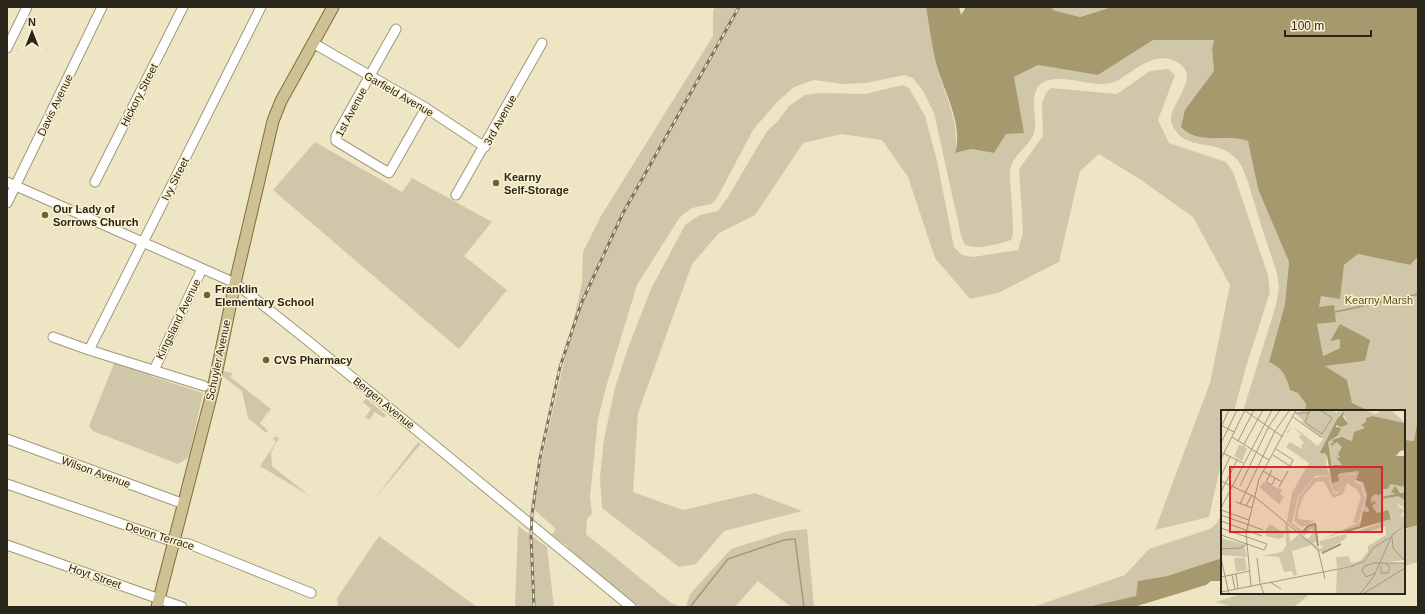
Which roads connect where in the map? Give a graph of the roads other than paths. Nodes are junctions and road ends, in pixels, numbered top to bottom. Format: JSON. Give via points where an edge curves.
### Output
{"nodes":[{"id":1,"x":27,"y":7,"type":"edge"},
{"id":2,"x":102,"y":7,"type":"edge"},
{"id":3,"x":183,"y":7,"type":"edge"},
{"id":4,"x":261,"y":7,"type":"edge"},
{"id":5,"x":334,"y":7,"type":"edge"},
{"id":6,"x":396,"y":29,"type":"dead end"},
{"id":7,"x":313,"y":43,"type":"junction"},
{"id":8,"x":542,"y":43,"type":"dead end"},
{"id":9,"x":7,"y":48,"type":"edge"},
{"id":10,"x":370,"y":77,"type":"junction"},
{"id":11,"x":426,"y":108,"type":"junction"},
{"id":12,"x":485,"y":147,"type":"junction"},
{"id":13,"x":95,"y":182,"type":"dead end"},
{"id":14,"x":11,"y":183,"type":"edge"},
{"id":15,"x":456,"y":195,"type":"dead end"},
{"id":16,"x":7,"y":203,"type":"edge"},
{"id":17,"x":143,"y":242,"type":"junction"},
{"id":18,"x":202,"y":269,"type":"junction"},
{"id":19,"x":235,"y":283,"type":"junction"},
{"id":20,"x":53,"y":337,"type":"dead end"},
{"id":21,"x":89,"y":350,"type":"junction"},
{"id":22,"x":154,"y":370,"type":"junction"},
{"id":23,"x":204,"y":386,"type":"dead end"},
{"id":24,"x":7,"y":439,"type":"edge"},
{"id":25,"x":7,"y":484,"type":"edge"},
{"id":26,"x":184,"y":504,"type":"junction"},
{"id":27,"x":174,"y":542,"type":"junction"},
{"id":28,"x":7,"y":545,"type":"edge"},
{"id":29,"x":311,"y":592,"type":"dead end"},
{"id":30,"x":158,"y":603,"type":"edge"},
{"id":31,"x":182,"y":607,"type":"edge"},
{"id":32,"x":631,"y":607,"type":"edge"}],
"edges":[{"from":1,"to":9,"type":"street"},
{"from":2,"to":14,"type":"street","name":"Davis Avenue"},
{"from":3,"to":13,"type":"street","name":"Hickory Street"},
{"from":4,"to":17,"type":"street","name":"Ivy Street"},
{"from":5,"to":7,"type":"main road","name":"Schuyler Avenue"},
{"from":6,"to":10,"type":"street","name":"1st Avenue"},
{"from":7,"to":10,"type":"street","name":"Garfield Avenue"},
{"from":7,"to":19,"type":"main road","name":"Schuyler Avenue","via":[[281,101],[273,121]]},
{"from":8,"to":12,"type":"street","name":"3rd Avenue"},
{"from":10,"to":11,"type":"street","name":"Garfield Avenue"},
{"from":10,"to":11,"type":"street","name":"1st Avenue","via":[[336,136],[336,141],[389,173]]},
{"from":11,"to":12,"type":"street","name":"Garfield Avenue"},
{"from":12,"to":15,"type":"street","name":"3rd Avenue"},
{"from":14,"to":16,"type":"street","name":"Davis Avenue"},
{"from":14,"to":17,"type":"street","name":"Bergen Avenue"},
{"from":17,"to":18,"type":"street","name":"Bergen Avenue"},
{"from":17,"to":21,"type":"street","name":"Ivy Street"},
{"from":18,"to":19,"type":"street","name":"Bergen Avenue"},
{"from":18,"to":22,"type":"street","name":"Kingsland Avenue"},
{"from":19,"to":26,"type":"main road","name":"Schuyler Avenue","via":[[213,389]]},
{"from":19,"to":32,"type":"street","name":"Bergen Avenue"},
{"from":20,"to":21,"type":"street"},
{"from":21,"to":22,"type":"street"},
{"from":22,"to":23,"type":"street"},
{"from":24,"to":26,"type":"street","name":"Wilson Avenue"},
{"from":25,"to":27,"type":"street","name":"Devon Terrace"},
{"from":26,"to":27,"type":"main road","name":"Schuyler Avenue"},
{"from":27,"to":29,"type":"street","name":"Devon Terrace","via":[[189,544]]},
{"from":27,"to":30,"type":"main road","name":"Schuyler Avenue"},
{"from":28,"to":30,"type":"street","name":"Hoyt Street"},
{"from":30,"to":31,"type":"street","name":"Hoyt Street"}]}
